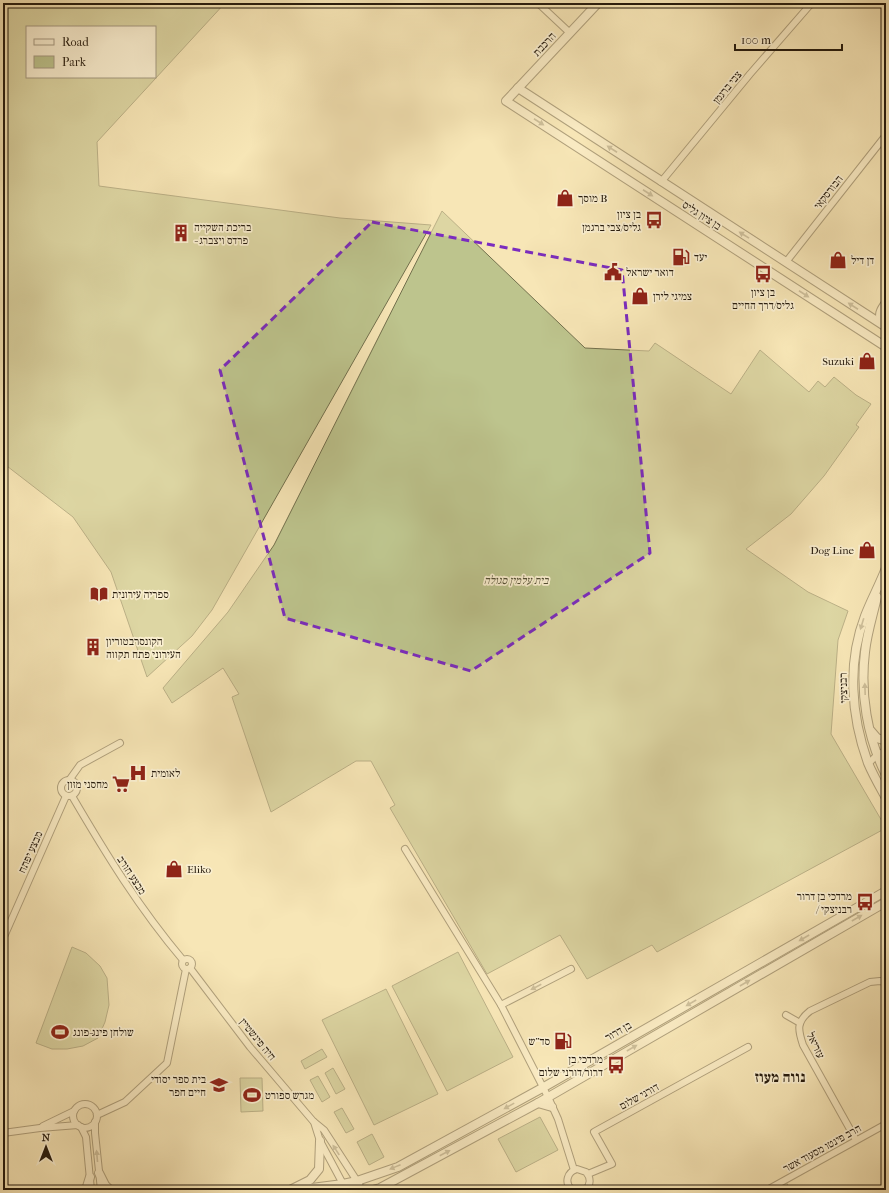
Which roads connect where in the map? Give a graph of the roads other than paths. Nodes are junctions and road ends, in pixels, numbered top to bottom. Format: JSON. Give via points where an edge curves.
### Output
{"nodes":[{"id":1,"x":538,"y":3,"type":"edge"},
{"id":2,"x":598,"y":3,"type":"edge"},
{"id":3,"x":811,"y":4,"type":"edge"},
{"id":4,"x":570,"y":33,"type":"junction"},
{"id":5,"x":518,"y":88,"type":"junction"},
{"id":6,"x":506,"y":101,"type":"joint"},
{"id":7,"x":886,"y":134,"type":"edge"},
{"id":8,"x":661,"y":182,"type":"junction"},
{"id":9,"x":786,"y":262,"type":"junction"},
{"id":10,"x":886,"y":301,"type":"edge"},
{"id":11,"x":884,"y":326,"type":"edge"},
{"id":12,"x":886,"y":347,"type":"edge"},
{"id":13,"x":885,"y":572,"type":"edge"},
{"id":14,"x":869,"y":727,"type":"junction"},
{"id":15,"x":886,"y":741,"type":"edge"},
{"id":16,"x":120,"y":743,"type":"dead end"},
{"id":17,"x":886,"y":751,"type":"edge"},
{"id":18,"x":881,"y":759,"type":"edge"},
{"id":19,"x":868,"y":764,"type":"junction"},
{"id":20,"x":886,"y":775,"type":"edge"},
{"id":21,"x":70,"y":779,"type":"junction"},
{"id":22,"x":69,"y":796,"type":"junction"},
{"id":23,"x":886,"y":798,"type":"edge"},
{"id":24,"x":406,"y":849,"type":"dead end"},
{"id":25,"x":886,"y":891,"type":"edge"},
{"id":26,"x":886,"y":902,"type":"edge"},
{"id":27,"x":3,"y":939,"type":"edge"},
{"id":28,"x":188,"y":969,"type":"junction"},
{"id":29,"x":571,"y":969,"type":"dead end"},
{"id":30,"x":886,"y":983,"type":"edge"},
{"id":31,"x":501,"y":1005,"type":"junction"},
{"id":32,"x":786,"y":1015,"type":"dead end"},
{"id":33,"x":800,"y":1023,"type":"junction"},
{"id":34,"x":748,"y":1047,"type":"dead end"},
{"id":35,"x":544,"y":1087,"type":"junction"},
{"id":36,"x":548,"y":1097,"type":"junction"},
{"id":37,"x":538,"y":1103,"type":"junction"},
{"id":38,"x":552,"y":1107,"type":"junction"},
{"id":39,"x":74,"y":1111,"type":"junction"},
{"id":40,"x":97,"y":1114,"type":"junction"},
{"id":41,"x":313,"y":1121,"type":"junction"},
{"id":42,"x":95,"y":1122,"type":"junction"},
{"id":43,"x":886,"y":1124,"type":"edge"},
{"id":44,"x":80,"y":1126,"type":"junction"},
{"id":45,"x":40,"y":1128,"type":"junction"},
{"id":46,"x":3,"y":1133,"type":"edge"},
{"id":47,"x":856,"y":1140,"type":"junction"},
{"id":48,"x":320,"y":1141,"type":"junction"},
{"id":49,"x":574,"y":1170,"type":"junction"},
{"id":50,"x":99,"y":1173,"type":"junction"},
{"id":51,"x":588,"y":1174,"type":"junction"},
{"id":52,"x":90,"y":1177,"type":"junction"},
{"id":53,"x":357,"y":1181,"type":"junction"},
{"id":54,"x":344,"y":1187,"type":"edge"},
{"id":55,"x":377,"y":1189,"type":"edge"},
{"id":56,"x":86,"y":1190,"type":"edge"},
{"id":57,"x":91,"y":1190,"type":"edge"},
{"id":58,"x":101,"y":1190,"type":"edge"},
{"id":59,"x":110,"y":1190,"type":"edge"},
{"id":60,"x":290,"y":1190,"type":"edge"},
{"id":61,"x":296,"y":1190,"type":"edge"},
{"id":62,"x":360,"y":1190,"type":"edge"},
{"id":63,"x":572,"y":1190,"type":"edge"},
{"id":64,"x":585,"y":1190,"type":"edge"},
{"id":65,"x":767,"y":1190,"type":"edge"}],
"edges":[{"from":1,"to":4,"type":"street"},
{"from":2,"to":4,"type":"street","name":"הרכבת"},
{"from":3,"to":8,"type":"street","name":"צבי ברגמן"},
{"from":4,"to":5,"type":"street","name":"הרכבת"},
{"from":5,"to":6,"type":"street","name":"הרכבת"},
{"from":8,"to":5,"type":"street","name":"בן ציון גליס","one_way":true},
{"from":6,"to":12,"type":"street","name":"בן ציון גליס","one_way":true},
{"from":7,"to":9,"type":"street","name":"הבורסקאי"},
{"from":9,"to":8,"type":"street","name":"בן ציון גליס","one_way":true},
{"from":11,"to":9,"type":"street","name":"בן ציון גליס","one_way":true},
{"from":10,"to":11,"type":"street","via":[[879,314]]},
{"from":14,"to":13,"type":"street","name":"רבניצקי","one_way":true,"via":[[865,697],[865,652]]},
{"from":13,"to":19,"type":"street","name":"רבניצקי","one_way":true,"via":[[858,638],[853,675],[856,719]]},
{"from":14,"to":15,"type":"street","via":[[877,738]]},
{"from":14,"to":18,"type":"street","name":"רבניצקי"},
{"from":16,"to":21,"type":"street","via":[[80,765]]},
{"from":17,"to":18,"type":"street"},
{"from":18,"to":19,"type":"street"},
{"from":18,"to":20,"type":"street","name":"רבניצקי"},
{"from":19,"to":23,"type":"street","name":"רבניצקי"},
{"from":21,"to":22,"type":"street","via":[[75,781],[78,788],[76,793]]},
{"from":21,"to":22,"type":"street","via":[[65,780],[61,787],[62,792]]},
{"from":22,"to":27,"type":"street","name":"מבצע יפתח"},
{"from":22,"to":28,"type":"street","name":"מבצע חורב","via":[[130,891],[183,960],[183,968]]},
{"from":24,"to":31,"type":"street"},
{"from":25,"to":35,"type":"street","name":"בן דרור","one_way":true},
{"from":36,"to":26,"type":"street","name":"בן דרור","one_way":true},
{"from":28,"to":40,"type":"street","via":[[167,1063],[125,1102]]},
{"from":28,"to":41,"type":"street","name":"חיה פינשטיין"},
{"from":29,"to":31,"type":"street","one_way":true},
{"from":30,"to":33,"type":"street","name":"עזריאל","via":[[870,982],[810,1011],[803,1016]]},
{"from":31,"to":35,"type":"street"},
{"from":32,"to":33,"type":"street"},
{"from":33,"to":47,"type":"street","name":"עזריאל","via":[[799,1033],[803,1045]]},
{"from":34,"to":51,"type":"street","name":"דורני שלום","via":[[594,1132],[612,1164]]},
{"from":35,"to":36,"type":"street"},
{"from":35,"to":53,"type":"street","name":"בן דרור","one_way":true,"via":[[398,1167]]},
{"from":36,"to":37,"type":"street","name":"בן דרור"},
{"from":36,"to":38,"type":"street"},
{"from":37,"to":38,"type":"street"},
{"from":55,"to":37,"type":"street","name":"בן דרור","one_way":true},
{"from":38,"to":49,"type":"street"},
{"from":39,"to":40,"type":"street","via":[[79,1105],[87,1104],[94,1107]]},
{"from":39,"to":44,"type":"street","via":[[73,1119]]},
{"from":39,"to":45,"type":"street"},
{"from":40,"to":42,"type":"street"},
{"from":41,"to":48,"type":"street","name":"חיה פינשטיין"},
{"from":53,"to":41,"type":"street","name":"חיה פינשטיין","one_way":true,"via":[[324,1130]]},
{"from":42,"to":44,"type":"street","via":[[89,1127]]},
{"from":50,"to":42,"type":"street","one_way":true},
{"from":43,"to":47,"type":"street","name":"הרב פינטו מסעוד אשר"},
{"from":44,"to":45,"type":"street"},
{"from":44,"to":52,"type":"street","via":[[86,1137]]},
{"from":45,"to":46,"type":"street"},
{"from":47,"to":65,"type":"street","name":"הרב פינטו מסעוד אשר"},
{"from":48,"to":54,"type":"street","name":"חיה פינשטיין"},
{"from":48,"to":60,"type":"street","via":[[319,1168],[310,1180]]},
{"from":49,"to":51,"type":"street","via":[[583,1170]]},
{"from":49,"to":63,"type":"street","via":[[567,1179]]},
{"from":50,"to":58,"type":"street"},
{"from":50,"to":59,"type":"street"},
{"from":51,"to":64,"type":"street","via":[[590,1181]]},
{"from":52,"to":56,"type":"street"},
{"from":52,"to":57,"type":"street"},
{"from":53,"to":54,"type":"street","name":"בן דרור"},
{"from":53,"to":62,"type":"street"},
{"from":54,"to":61,"type":"street","name":"בן דרור"}]}
